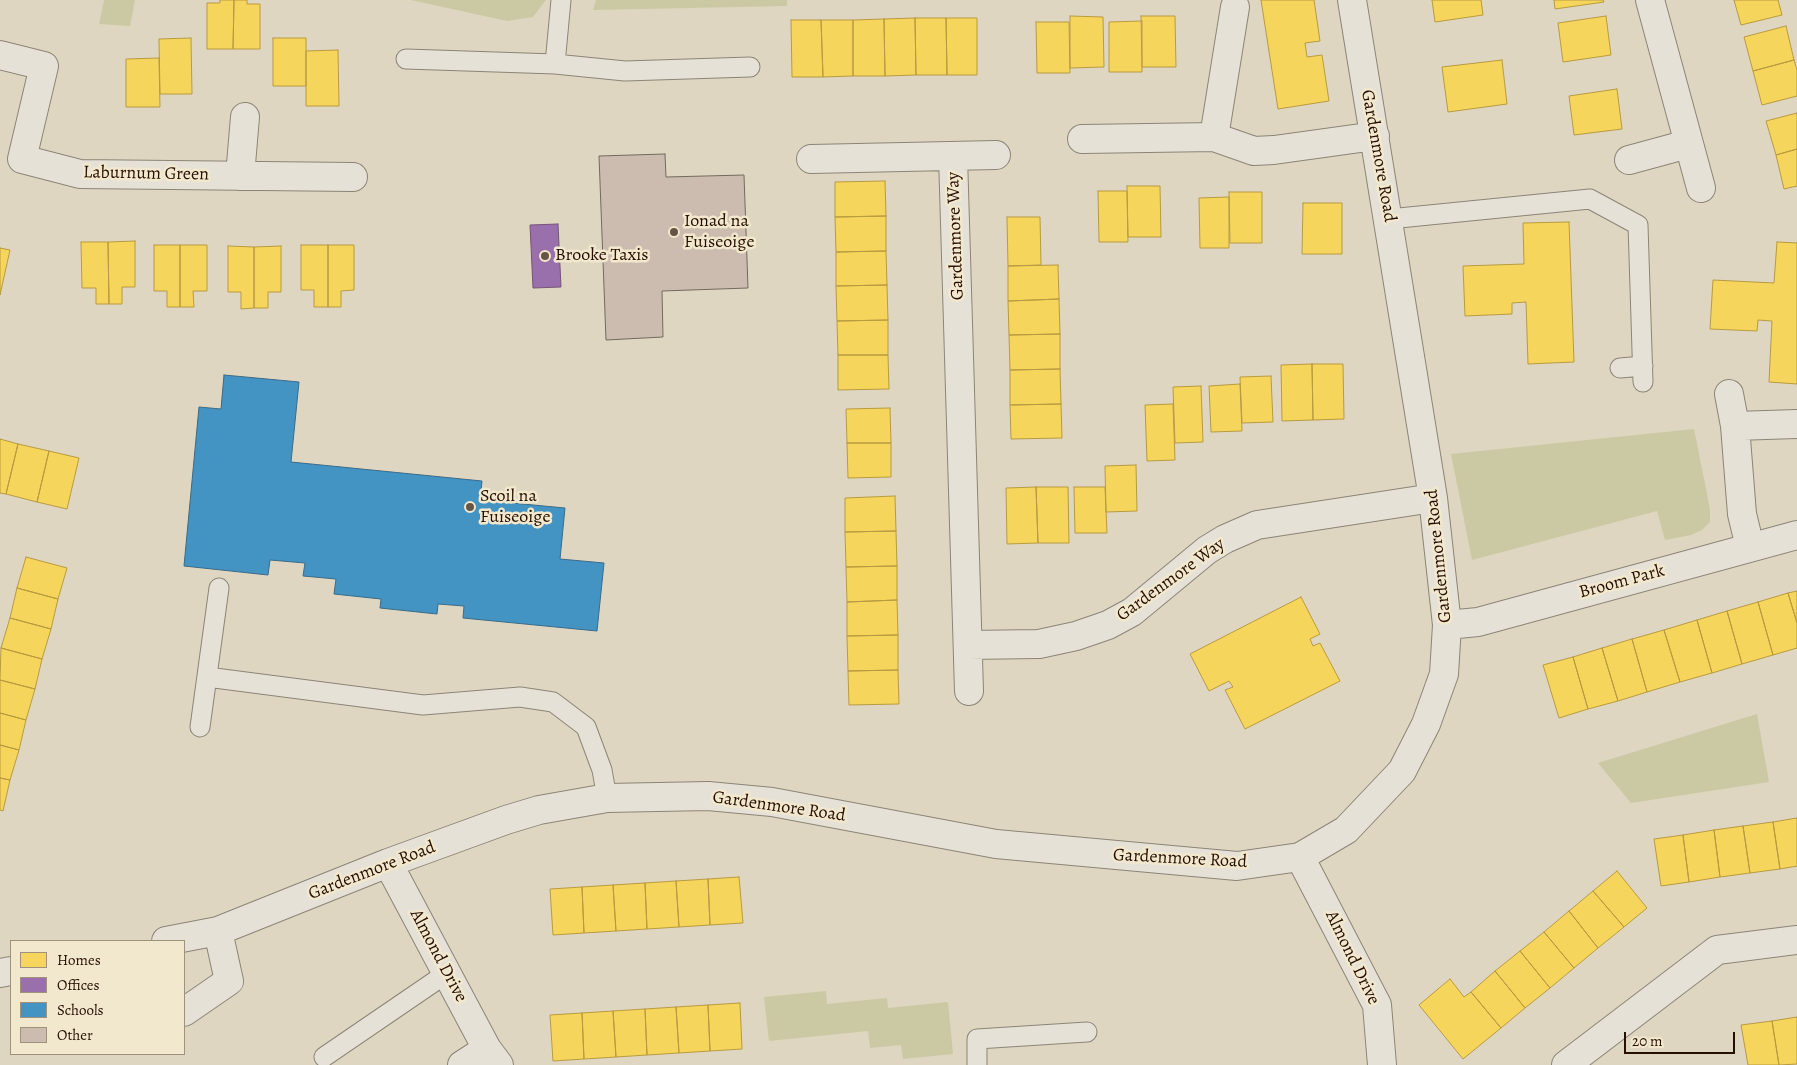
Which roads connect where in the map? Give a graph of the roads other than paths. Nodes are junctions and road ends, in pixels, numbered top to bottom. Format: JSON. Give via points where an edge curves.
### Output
{"nodes":[{"id":1,"x":561,"y":0,"type":"edge"},
{"id":2,"x":1352,"y":0,"type":"edge"},
{"id":3,"x":1650,"y":0,"type":"edge"},
{"id":4,"x":1235,"y":7,"type":"dead end"},
{"id":5,"x":0,"y":55,"type":"edge"},
{"id":6,"x":406,"y":59,"type":"dead end"},
{"id":7,"x":555,"y":64,"type":"junction"},
{"id":8,"x":750,"y":67,"type":"dead end"},
{"id":9,"x":244,"y":117,"type":"dead end"},
{"id":10,"x":1375,"y":136,"type":"junction"},
{"id":11,"x":1214,"y":137,"type":"junction"},
{"id":12,"x":1082,"y":139,"type":"dead end"},
{"id":13,"x":1688,"y":144,"type":"junction"},
{"id":14,"x":996,"y":155,"type":"dead end"},
{"id":15,"x":953,"y":156,"type":"junction"},
{"id":16,"x":811,"y":159,"type":"dead end"},
{"id":17,"x":1629,"y":160,"type":"dead end"},
{"id":18,"x":240,"y":176,"type":"junction"},
{"id":19,"x":352,"y":177,"type":"dead end"},
{"id":20,"x":1701,"y":188,"type":"dead end"},
{"id":21,"x":1389,"y":219,"type":"junction"},
{"id":22,"x":1620,"y":368,"type":"dead end"},
{"id":23,"x":1729,"y":394,"type":"dead end"},
{"id":24,"x":1797,"y":424,"type":"edge"},
{"id":25,"x":1735,"y":426,"type":"junction"},
{"id":26,"x":1433,"y":498,"type":"junction"},
{"id":27,"x":1797,"y":535,"type":"edge"},
{"id":28,"x":1750,"y":547,"type":"junction"},
{"id":29,"x":219,"y":588,"type":"dead end"},
{"id":30,"x":1447,"y":625,"type":"junction"},
{"id":31,"x":968,"y":645,"type":"junction"},
{"id":32,"x":207,"y":677,"type":"junction"},
{"id":33,"x":969,"y":691,"type":"dead end"},
{"id":34,"x":200,"y":727,"type":"dead end"},
{"id":35,"x":607,"y":798,"type":"junction"},
{"id":36,"x":1300,"y":857,"type":"junction"},
{"id":37,"x":388,"y":863,"type":"junction"},
{"id":38,"x":218,"y":930,"type":"junction"},
{"id":39,"x":171,"y":940,"type":"edge"},
{"id":40,"x":1797,"y":940,"type":"edge"},
{"id":41,"x":447,"y":973,"type":"junction"},
{"id":42,"x":185,"y":1011,"type":"edge"},
{"id":43,"x":1087,"y":1032,"type":"dead end"},
{"id":44,"x":324,"y":1057,"type":"dead end"},
{"id":45,"x":493,"y":1057,"type":"edge"},
{"id":46,"x":462,"y":1065,"type":"edge"},
{"id":47,"x":977,"y":1065,"type":"edge"},
{"id":48,"x":1382,"y":1065,"type":"edge"},
{"id":49,"x":1566,"y":1065,"type":"edge"}],
"edges":[{"from":1,"to":7,"type":"lane"},
{"from":2,"to":10,"type":"street","name":"Gardenmore Road"},
{"from":3,"to":13,"type":"street"},
{"from":4,"to":11,"type":"street"},
{"from":5,"to":18,"type":"street","name":"Laburnum Green","via":[[44,66],[22,159],[80,174]]},
{"from":6,"to":7,"type":"lane"},
{"from":7,"to":8,"type":"lane","via":[[625,70]]},
{"from":9,"to":18,"type":"street"},
{"from":10,"to":11,"type":"street","via":[[1264,151],[1254,151]]},
{"from":10,"to":21,"type":"street","name":"Gardenmore Road"},
{"from":11,"to":12,"type":"street"},
{"from":13,"to":17,"type":"street"},
{"from":13,"to":20,"type":"street"},
{"from":14,"to":15,"type":"street","name":"Gardenmore Way"},
{"from":15,"to":16,"type":"street","name":"Gardenmore Way"},
{"from":15,"to":31,"type":"street","name":"Gardenmore Way"},
{"from":18,"to":19,"type":"street","name":"Laburnum Green"},
{"from":21,"to":22,"type":"lane","via":[[1590,199],[1638,225],[1643,374]]},
{"from":21,"to":26,"type":"street","name":"Gardenmore Road"},
{"from":23,"to":25,"type":"street"},
{"from":24,"to":25,"type":"street"},
{"from":25,"to":28,"type":"street","via":[[1742,514]]},
{"from":26,"to":30,"type":"street","name":"Gardenmore Road"},
{"from":26,"to":31,"type":"street","name":"Gardenmore Way","via":[[1257,525],[1207,550],[1132,612],[1108,625],[1039,644]]},
{"from":27,"to":28,"type":"street","name":"Broom Park"},
{"from":28,"to":30,"type":"street","name":"Broom Park","via":[[1478,622]]},
{"from":29,"to":32,"type":"lane"},
{"from":30,"to":36,"type":"street","name":"Gardenmore Road","via":[[1444,674],[1426,724],[1402,771],[1346,830]]},
{"from":31,"to":33,"type":"street","name":"Gardenmore Way"},
{"from":32,"to":34,"type":"lane"},
{"from":32,"to":35,"type":"lane","via":[[423,705],[520,698],[554,702],[586,727],[602,770]]},
{"from":35,"to":36,"type":"street","name":"Gardenmore Road","via":[[708,796],[772,802],[996,844],[1177,861],[1237,866]]},
{"from":35,"to":37,"type":"street","name":"Gardenmore Road","via":[[539,810]]},
{"from":36,"to":48,"type":"street","name":"Almond Drive","via":[[1377,1005]]},
{"from":37,"to":38,"type":"street","name":"Gardenmore Road"},
{"from":37,"to":41,"type":"street","name":"Almond Drive"},
{"from":38,"to":39,"type":"street","name":"Gardenmore Road"},
{"from":38,"to":42,"type":"street","via":[[229,981]]},
{"from":40,"to":49,"type":"street","via":[[1717,950]]},
{"from":41,"to":44,"type":"lane"},
{"from":41,"to":45,"type":"street","name":"Almond Drive"},
{"from":43,"to":47,"type":"lane","via":[[977,1039]]},
{"from":45,"to":46,"type":"street","name":"Almond Drive"}]}
